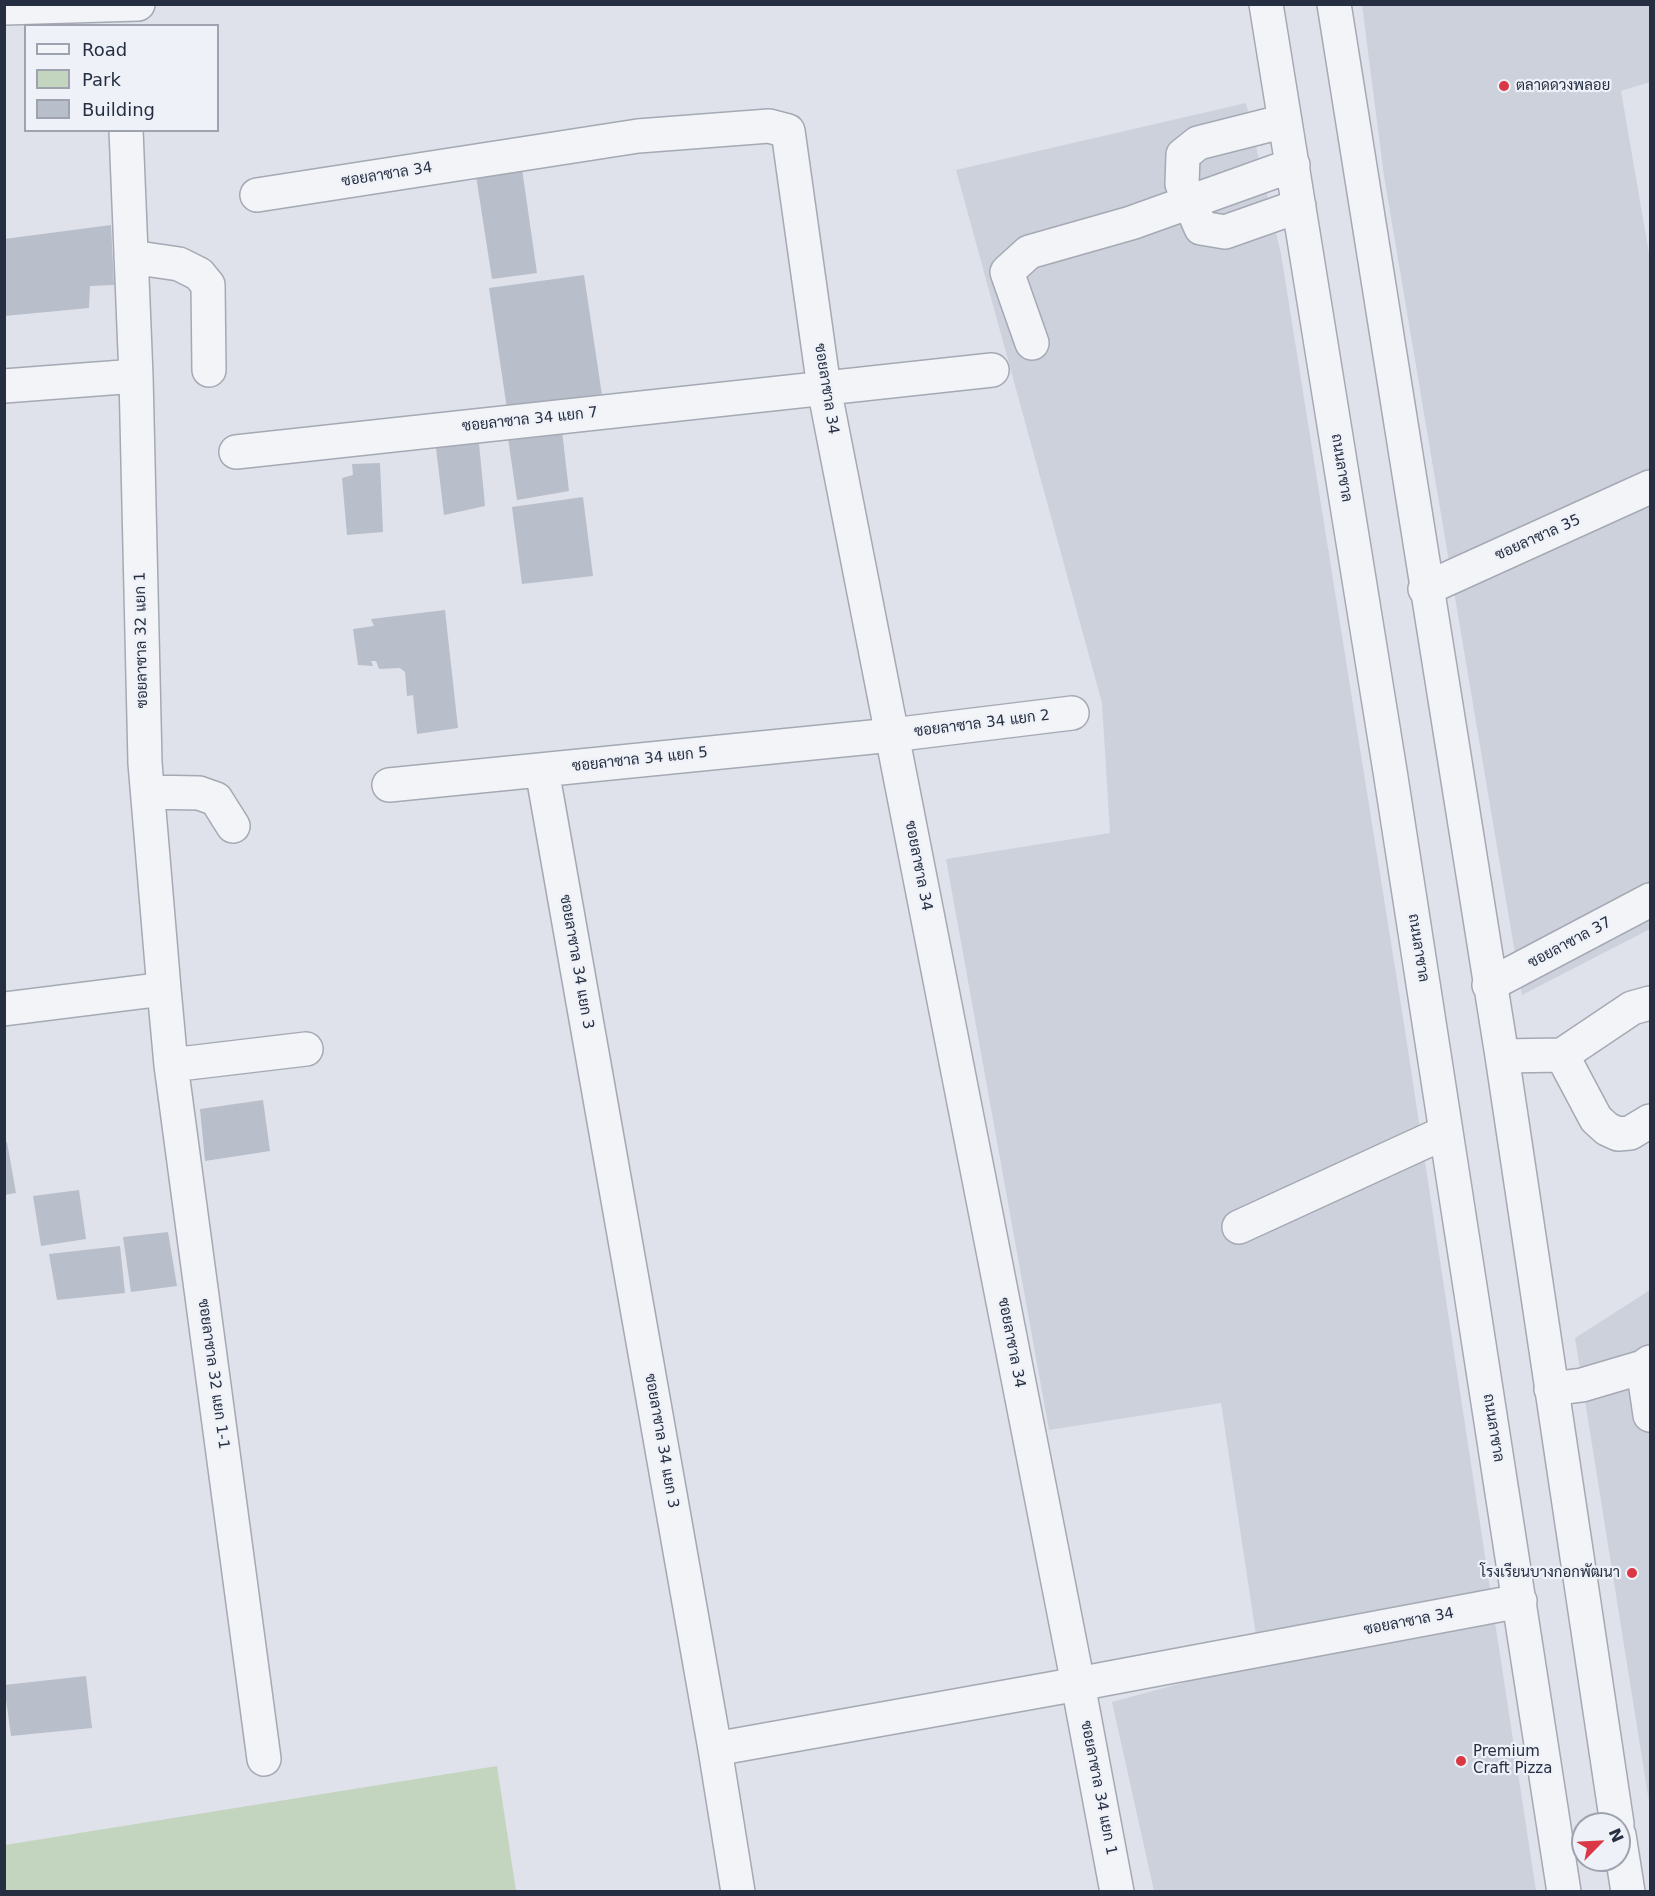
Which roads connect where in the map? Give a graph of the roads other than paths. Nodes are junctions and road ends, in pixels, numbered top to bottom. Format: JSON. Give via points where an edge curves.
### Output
{"nodes":[{"id":1,"x":138,"y":4,"type":"edge"},
{"id":2,"x":1266,"y":4,"type":"edge"},
{"id":3,"x":1334,"y":4,"type":"edge"},
{"id":4,"x":121,"y":5,"type":"edge"},
{"id":5,"x":4,"y":8,"type":"edge"},
{"id":6,"x":122,"y":24,"type":"edge"},
{"id":7,"x":1285,"y":121,"type":"junction"},
{"id":8,"x":126,"y":132,"type":"edge"},
{"id":9,"x":1293,"y":165,"type":"junction"},
{"id":10,"x":257,"y":195,"type":"dead end"},
{"id":11,"x":1189,"y":202,"type":"junction"},
{"id":12,"x":1299,"y":206,"type":"junction"},
{"id":13,"x":131,"y":258,"type":"junction"},
{"id":14,"x":1032,"y":343,"type":"dead end"},
{"id":15,"x":209,"y":370,"type":"dead end"},
{"id":16,"x":992,"y":370,"type":"dead end"},
{"id":17,"x":136,"y":376,"type":"junction"},
{"id":18,"x":4,"y":386,"type":"edge"},
{"id":19,"x":824,"y":388,"type":"junction"},
{"id":20,"x":236,"y":452,"type":"dead end"},
{"id":21,"x":1650,"y":488,"type":"edge"},
{"id":22,"x":1425,"y":589,"type":"junction"},
{"id":23,"x":1072,"y":713,"type":"dead end"},
{"id":24,"x":892,"y":735,"type":"junction"},
{"id":25,"x":542,"y":770,"type":"junction"},
{"id":26,"x":389,"y":785,"type":"dead end"},
{"id":27,"x":148,"y":792,"type":"junction"},
{"id":28,"x":233,"y":826,"type":"dead end"},
{"id":29,"x":1650,"y":900,"type":"edge"},
{"id":30,"x":1489,"y":985,"type":"junction"},
{"id":31,"x":164,"y":989,"type":"junction"},
{"id":32,"x":1650,"y":1003,"type":"edge"},
{"id":33,"x":4,"y":1010,"type":"edge"},
{"id":34,"x":306,"y":1049,"type":"dead end"},
{"id":35,"x":1562,"y":1055,"type":"junction"},
{"id":36,"x":1502,"y":1056,"type":"junction"},
{"id":37,"x":171,"y":1065,"type":"junction"},
{"id":38,"x":1650,"y":1121,"type":"edge"},
{"id":39,"x":1446,"y":1132,"type":"junction"},
{"id":40,"x":1239,"y":1227,"type":"dead end"},
{"id":41,"x":1647,"y":1365,"type":"edge"},
{"id":42,"x":1551,"y":1389,"type":"junction"},
{"id":43,"x":1650,"y":1415,"type":"edge"},
{"id":44,"x":1520,"y":1601,"type":"junction"},
{"id":45,"x":1078,"y":1684,"type":"junction"},
{"id":46,"x":715,"y":1749,"type":"junction"},
{"id":47,"x":264,"y":1759,"type":"dead end"},
{"id":48,"x":1615,"y":1812,"type":"edge"},
{"id":49,"x":1625,"y":1872,"type":"edge"},
{"id":50,"x":738,"y":1892,"type":"edge"},
{"id":51,"x":1117,"y":1892,"type":"edge"},
{"id":52,"x":1564,"y":1892,"type":"edge"},
{"id":53,"x":1628,"y":1892,"type":"edge"}],
"edges":[{"from":1,"to":4,"type":"street"},
{"from":2,"to":7,"type":"street","name":"ถนนลาซาล"},
{"from":3,"to":22,"type":"street"},
{"from":4,"to":5,"type":"street"},
{"from":4,"to":6,"type":"street"},
{"from":7,"to":9,"type":"street","name":"ถนนลาซาล"},
{"from":7,"to":11,"type":"street","via":[[1198,143],[1183,155],[1182,184]]},
{"from":8,"to":13,"type":"street","name":"ซอยลาซาล 32 แยก 1"},
{"from":9,"to":11,"type":"street"},
{"from":9,"to":12,"type":"street","name":"ถนนลาซาล"},
{"from":10,"to":19,"type":"street","name":"ซอยลาซาล 34","via":[[638,136],[769,126],[788,131]]},
{"from":11,"to":12,"type":"street","via":[[1201,228],[1225,232]]},
{"from":11,"to":14,"type":"street","via":[[1029,252],[1007,272]]},
{"from":12,"to":39,"type":"street","name":"ถนนลาซาล"},
{"from":13,"to":15,"type":"street","via":[[179,264],[199,274],[208,285]]},
{"from":13,"to":17,"type":"street","name":"ซอยลาซาล 32 แยก 1"},
{"from":16,"to":19,"type":"street","name":"ซอยลาซาล 34 แยก 7"},
{"from":17,"to":18,"type":"street"},
{"from":17,"to":27,"type":"street","name":"ซอยลาซาล 32 แยก 1"},
{"from":19,"to":20,"type":"street","name":"ซอยลาซาล 34 แยก 7"},
{"from":19,"to":24,"type":"street","name":"ซอยลาซาล 34"},
{"from":21,"to":22,"type":"street","name":"ซอยลาซาล 35"},
{"from":22,"to":30,"type":"street"},
{"from":23,"to":24,"type":"street","name":"ซอยลาซาล 34 แยก 2"},
{"from":24,"to":25,"type":"street","name":"ซอยลาซาล 34 แยก 5"},
{"from":24,"to":45,"type":"street","name":"ซอยลาซาล 34"},
{"from":25,"to":26,"type":"street","name":"ซอยลาซาล 34 แยก 5"},
{"from":25,"to":46,"type":"street","name":"ซอยลาซาล 34 แยก 3"},
{"from":27,"to":28,"type":"street","via":[[199,793],[216,799]]},
{"from":27,"to":31,"type":"street","name":"ซอยลาซาล 32 แยก 1"},
{"from":29,"to":30,"type":"street","name":"ซอยลาซาล 37"},
{"from":30,"to":36,"type":"street"},
{"from":31,"to":33,"type":"street"},
{"from":31,"to":37,"type":"street","name":"ซอยลาซาล 32 แยก 1-1"},
{"from":32,"to":35,"type":"street","via":[[1632,1008]]},
{"from":34,"to":37,"type":"street"},
{"from":35,"to":36,"type":"street"},
{"from":35,"to":38,"type":"street","via":[[1596,1119],[1607,1130],[1630,1133]]},
{"from":36,"to":42,"type":"street"},
{"from":37,"to":47,"type":"street","name":"ซอยลาซาล 32 แยก 1-1"},
{"from":39,"to":40,"type":"street"},
{"from":39,"to":44,"type":"street","name":"ถนนลาซาล"},
{"from":41,"to":42,"type":"street","via":[[1582,1385]]},
{"from":41,"to":43,"type":"street"},
{"from":42,"to":48,"type":"street"},
{"from":44,"to":45,"type":"street","name":"ซอยลาซาล 34"},
{"from":44,"to":52,"type":"street","name":"ถนนลาซาล"},
{"from":45,"to":46,"type":"street"},
{"from":45,"to":51,"type":"street","name":"ซอยลาซาล 34 แยก 1"},
{"from":46,"to":50,"type":"street","name":"ซอยลาซาล 34 แยก 3"},
{"from":49,"to":53,"type":"street"}]}
